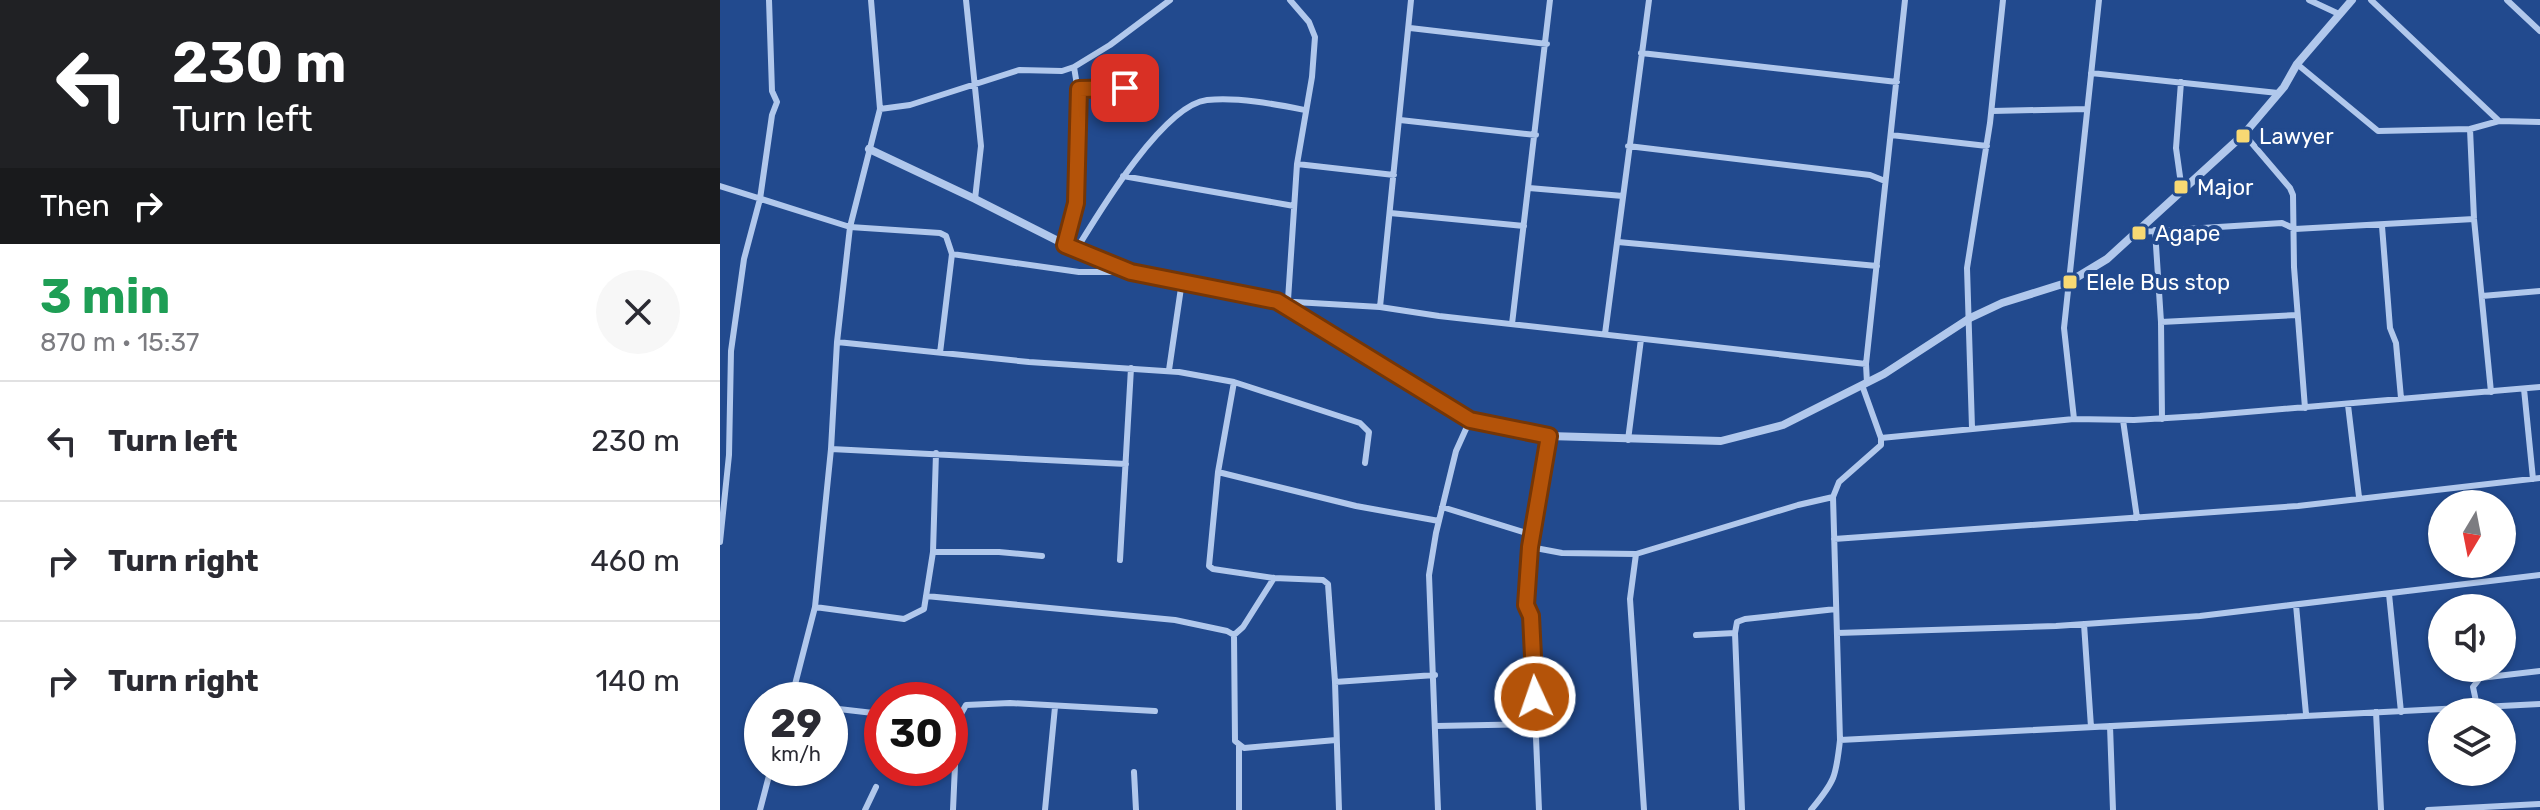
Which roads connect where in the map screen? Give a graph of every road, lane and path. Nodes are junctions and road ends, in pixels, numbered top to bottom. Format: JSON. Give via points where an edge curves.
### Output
{"nodes":[{"id":1,"x":769,"y":0,"type":"edge"},
{"id":2,"x":871,"y":0,"type":"edge"},
{"id":3,"x":966,"y":0,"type":"edge"},
{"id":4,"x":1170,"y":0,"type":"edge"},
{"id":5,"x":1290,"y":0,"type":"edge"},
{"id":6,"x":1411,"y":0,"type":"edge"},
{"id":7,"x":1550,"y":0,"type":"edge"},
{"id":8,"x":1649,"y":0,"type":"edge"},
{"id":9,"x":1905,"y":0,"type":"edge"},
{"id":10,"x":2003,"y":0,"type":"edge"},
{"id":11,"x":2099,"y":0,"type":"edge"},
{"id":12,"x":2309,"y":0,"type":"edge"},
{"id":13,"x":2352,"y":0,"type":"edge"},
{"id":14,"x":2371,"y":0,"type":"edge"},
{"id":15,"x":2507,"y":0,"type":"edge"},
{"id":16,"x":2339,"y":14,"type":"junction"},
{"id":17,"x":1410,"y":28,"type":"junction"},
{"id":18,"x":2540,"y":31,"type":"edge"},
{"id":19,"x":1547,"y":44,"type":"junction"},
{"id":20,"x":1641,"y":53,"type":"junction"},
{"id":21,"x":2297,"y":64,"type":"junction"},
{"id":22,"x":1074,"y":67,"type":"junction"},
{"id":23,"x":2091,"y":73,"type":"junction"},
{"id":24,"x":1897,"y":82,"type":"junction"},
{"id":25,"x":2181,"y":82,"type":"junction"},
{"id":26,"x":975,"y":84,"type":"junction"},
{"id":27,"x":1125,"y":88,"type":"dead end"},
{"id":28,"x":1079,"y":89,"type":"junction"},
{"id":29,"x":2278,"y":93,"type":"junction"},
{"id":30,"x":880,"y":109,"type":"junction"},
{"id":31,"x":2087,"y":109,"type":"junction"},
{"id":32,"x":1305,"y":110,"type":"junction"},
{"id":33,"x":1992,"y":111,"type":"junction"},
{"id":34,"x":1400,"y":120,"type":"junction"},
{"id":35,"x":2499,"y":121,"type":"junction"},
{"id":36,"x":2540,"y":122,"type":"edge"},
{"id":37,"x":2470,"y":129,"type":"junction"},
{"id":38,"x":2244,"y":134,"type":"junction"},
{"id":39,"x":1536,"y":135,"type":"junction"},
{"id":40,"x":1891,"y":135,"type":"junction"},
{"id":41,"x":1628,"y":146,"type":"junction"},
{"id":42,"x":1987,"y":146,"type":"junction"},
{"id":43,"x":869,"y":149,"type":"junction"},
{"id":44,"x":1297,"y":164,"type":"junction"},
{"id":45,"x":1887,"y":168,"type":"junction"},
{"id":46,"x":1394,"y":175,"type":"junction"},
{"id":47,"x":1870,"y":175,"type":"junction"},
{"id":48,"x":1123,"y":176,"type":"junction"},
{"id":49,"x":1885,"y":181,"type":"junction"},
{"id":50,"x":720,"y":186,"type":"edge"},
{"id":51,"x":1529,"y":188,"type":"junction"},
{"id":52,"x":2182,"y":191,"type":"junction"},
{"id":53,"x":1623,"y":196,"type":"junction"},
{"id":54,"x":760,"y":199,"type":"junction"},
{"id":55,"x":975,"y":199,"type":"junction"},
{"id":56,"x":1294,"y":206,"type":"junction"},
{"id":57,"x":1390,"y":213,"type":"junction"},
{"id":58,"x":2474,"y":219,"type":"junction"},
{"id":59,"x":1524,"y":226,"type":"junction"},
{"id":60,"x":2382,"y":226,"type":"junction"},
{"id":61,"x":850,"y":227,"type":"junction"},
{"id":62,"x":2295,"y":229,"type":"junction"},
{"id":63,"x":2155,"y":230,"type":"junction"},
{"id":64,"x":2139,"y":232,"type":"junction"},
{"id":65,"x":1618,"y":242,"type":"junction"},
{"id":66,"x":1065,"y":245,"type":"junction"},
{"id":67,"x":1076,"y":250,"type":"junction"},
{"id":68,"x":952,"y":254,"type":"junction"},
{"id":69,"x":1877,"y":266,"type":"junction"},
{"id":70,"x":1131,"y":272,"type":"junction"},
{"id":71,"x":1182,"y":281,"type":"junction"},
{"id":72,"x":2069,"y":282,"type":"junction"},
{"id":73,"x":2540,"y":291,"type":"edge"},
{"id":74,"x":2482,"y":296,"type":"junction"},
{"id":75,"x":1288,"y":300,"type":"junction"},
{"id":76,"x":1277,"y":301,"type":"junction"},
{"id":77,"x":1380,"y":307,"type":"junction"},
{"id":78,"x":2297,"y":315,"type":"junction"},
{"id":79,"x":1970,"y":318,"type":"junction"},
{"id":80,"x":2161,"y":322,"type":"junction"},
{"id":81,"x":1512,"y":324,"type":"junction"},
{"id":82,"x":1605,"y":334,"type":"junction"},
{"id":83,"x":1641,"y":339,"type":"junction"},
{"id":84,"x":837,"y":342,"type":"junction"},
{"id":85,"x":940,"y":353,"type":"junction"},
{"id":86,"x":1866,"y":364,"type":"junction"},
{"id":87,"x":1131,"y":368,"type":"junction"},
{"id":88,"x":1169,"y":370,"type":"junction"},
{"id":89,"x":1234,"y":382,"type":"junction"},
{"id":90,"x":1864,"y":384,"type":"junction"},
{"id":91,"x":2540,"y":387,"type":"edge"},
{"id":92,"x":2524,"y":389,"type":"junction"},
{"id":93,"x":2491,"y":392,"type":"junction"},
{"id":94,"x":2401,"y":398,"type":"junction"},
{"id":95,"x":2348,"y":405,"type":"junction"},
{"id":96,"x":2305,"y":408,"type":"junction"},
{"id":97,"x":2074,"y":419,"type":"junction"},
{"id":98,"x":2162,"y":419,"type":"junction"},
{"id":99,"x":1470,"y":420,"type":"junction"},
{"id":100,"x":2123,"y":420,"type":"junction"},
{"id":101,"x":1972,"y":428,"type":"junction"},
{"id":102,"x":1549,"y":436,"type":"junction"},
{"id":103,"x":1881,"y":438,"type":"junction"},
{"id":104,"x":1628,"y":440,"type":"junction"},
{"id":105,"x":831,"y":449,"type":"junction"},
{"id":106,"x":936,"y":453,"type":"junction"},
{"id":107,"x":1365,"y":463,"type":"dead end"},
{"id":108,"x":1126,"y":464,"type":"junction"},
{"id":109,"x":1218,"y":472,"type":"junction"},
{"id":110,"x":2536,"y":479,"type":"edge"},
{"id":111,"x":1833,"y":497,"type":"junction"},
{"id":112,"x":2359,"y":497,"type":"junction"},
{"id":113,"x":1442,"y":507,"type":"junction"},
{"id":114,"x":2137,"y":518,"type":"junction"},
{"id":115,"x":1439,"y":521,"type":"junction"},
{"id":116,"x":1533,"y":535,"type":"junction"},
{"id":117,"x":1834,"y":539,"type":"junction"},
{"id":118,"x":720,"y":542,"type":"edge"},
{"id":119,"x":1530,"y":547,"type":"junction"},
{"id":120,"x":933,"y":552,"type":"junction"},
{"id":121,"x":1636,"y":554,"type":"junction"},
{"id":122,"x":1042,"y":556,"type":"dead end"},
{"id":123,"x":1120,"y":560,"type":"dead end"},
{"id":124,"x":2540,"y":575,"type":"edge"},
{"id":125,"x":1274,"y":578,"type":"junction"},
{"id":126,"x":2389,"y":594,"type":"junction"},
{"id":127,"x":926,"y":596,"type":"junction"},
{"id":128,"x":2296,"y":605,"type":"junction"},
{"id":129,"x":815,"y":607,"type":"junction"},
{"id":130,"x":1836,"y":609,"type":"junction"},
{"id":131,"x":2084,"y":624,"type":"junction"},
{"id":132,"x":1735,"y":633,"type":"junction"},
{"id":133,"x":1837,"y":633,"type":"junction"},
{"id":134,"x":1234,"y":635,"type":"junction"},
{"id":135,"x":1696,"y":635,"type":"dead end"},
{"id":136,"x":2540,"y":671,"type":"edge"},
{"id":137,"x":1435,"y":675,"type":"junction"},
{"id":138,"x":796,"y":682,"type":"edge"},
{"id":139,"x":1335,"y":682,"type":"junction"},
{"id":140,"x":2475,"y":698,"type":"edge"},
{"id":141,"x":2540,"y":704,"type":"edge"},
{"id":142,"x":968,"y":705,"type":"edge"},
{"id":143,"x":2516,"y":705,"type":"edge"},
{"id":144,"x":1055,"y":707,"type":"junction"},
{"id":145,"x":2428,"y":710,"type":"edge"},
{"id":146,"x":1155,"y":711,"type":"dead end"},
{"id":147,"x":2376,"y":712,"type":"junction"},
{"id":148,"x":2401,"y":712,"type":"junction"},
{"id":149,"x":2306,"y":714,"type":"junction"},
{"id":150,"x":1537,"y":724,"type":"junction"},
{"id":151,"x":1436,"y":726,"type":"junction"},
{"id":152,"x":2110,"y":726,"type":"junction"},
{"id":153,"x":2091,"y":727,"type":"junction"},
{"id":154,"x":1336,"y":740,"type":"junction"},
{"id":155,"x":1840,"y":740,"type":"junction"},
{"id":156,"x":1239,"y":745,"type":"junction"},
{"id":157,"x":1134,"y":772,"type":"dead end"},
{"id":158,"x":766,"y":786,"type":"edge"},
{"id":159,"x":953,"y":786,"type":"edge"},
{"id":160,"x":876,"y":787,"type":"dead end"},
{"id":161,"x":2539,"y":804,"type":"edge"},
{"id":162,"x":760,"y":810,"type":"edge"},
{"id":163,"x":865,"y":810,"type":"edge"},
{"id":164,"x":953,"y":810,"type":"edge"},
{"id":165,"x":1045,"y":810,"type":"edge"},
{"id":166,"x":1136,"y":810,"type":"edge"},
{"id":167,"x":1239,"y":810,"type":"edge"},
{"id":168,"x":1339,"y":810,"type":"edge"},
{"id":169,"x":1438,"y":810,"type":"edge"},
{"id":170,"x":1539,"y":810,"type":"edge"},
{"id":171,"x":1644,"y":810,"type":"edge"},
{"id":172,"x":1742,"y":810,"type":"edge"},
{"id":173,"x":1811,"y":810,"type":"edge"},
{"id":174,"x":2113,"y":810,"type":"edge"},
{"id":175,"x":2381,"y":810,"type":"edge"},
{"id":176,"x":2428,"y":810,"type":"edge"}],
"edges":[{"from":1,"to":54,"type":"street","via":[[772,91],[777,102]]},
{"from":2,"to":30,"type":"street"},
{"from":3,"to":26,"type":"street"},
{"from":4,"to":22,"type":"street"},
{"from":5,"to":32,"type":"street","via":[[1315,37]]},
{"from":6,"to":17,"type":"street"},
{"from":7,"to":19,"type":"street"},
{"from":8,"to":20,"type":"street"},
{"from":9,"to":24,"type":"street"},
{"from":10,"to":33,"type":"street"},
{"from":11,"to":23,"type":"street"},
{"from":12,"to":16,"type":"street"},
{"from":13,"to":16,"type":"street"},
{"from":14,"to":35,"type":"street"},
{"from":15,"to":18,"type":"street"},
{"from":16,"to":21,"type":"street"},
{"from":17,"to":19,"type":"street"},
{"from":17,"to":34,"type":"street"},
{"from":19,"to":39,"type":"street"},
{"from":20,"to":24,"type":"street"},
{"from":20,"to":41,"type":"street"},
{"from":21,"to":29,"type":"street"},
{"from":21,"to":37,"type":"street","via":[[2378,131]]},
{"from":22,"to":26,"type":"street","via":[[1019,70]]},
{"from":22,"to":28,"type":"street"},
{"from":23,"to":25,"type":"street"},
{"from":23,"to":31,"type":"street"},
{"from":24,"to":40,"type":"street"},
{"from":25,"to":29,"type":"street"},
{"from":25,"to":52,"type":"street","via":[[2176,148]]},
{"from":26,"to":30,"type":"street"},
{"from":26,"to":55,"type":"street","via":[[981,146]]},
{"from":27,"to":28,"type":"street"},
{"from":28,"to":66,"type":"street","via":[[1076,203]]},
{"from":29,"to":38,"type":"street"},
{"from":30,"to":43,"type":"street"},
{"from":31,"to":33,"type":"street"},
{"from":31,"to":72,"type":"street"},
{"from":32,"to":44,"type":"street"},
{"from":32,"to":48,"type":"street","via":[[1206,100],[1147,146]]},
{"from":33,"to":42,"type":"street"},
{"from":34,"to":39,"type":"street"},
{"from":34,"to":46,"type":"street"},
{"from":35,"to":36,"type":"street"},
{"from":35,"to":37,"type":"street"},
{"from":37,"to":58,"type":"street"},
{"from":38,"to":52,"type":"street"},
{"from":38,"to":62,"type":"street","via":[[2290,188]]},
{"from":39,"to":51,"type":"street"},
{"from":40,"to":42,"type":"street"},
{"from":40,"to":45,"type":"street"},
{"from":41,"to":47,"type":"street"},
{"from":41,"to":53,"type":"street"},
{"from":42,"to":79,"type":"street","via":[[1967,268]]},
{"from":43,"to":55,"type":"street"},
{"from":43,"to":61,"type":"street"},
{"from":44,"to":46,"type":"street"},
{"from":44,"to":56,"type":"street"},
{"from":45,"to":47,"type":"street"},
{"from":45,"to":49,"type":"street"},
{"from":46,"to":57,"type":"street"},
{"from":47,"to":49,"type":"street"},
{"from":48,"to":56,"type":"street"},
{"from":48,"to":67,"type":"street"},
{"from":49,"to":69,"type":"street"},
{"from":50,"to":54,"type":"street"},
{"from":51,"to":53,"type":"street"},
{"from":51,"to":59,"type":"street"},
{"from":52,"to":64,"type":"street"},
{"from":53,"to":65,"type":"street"},
{"from":54,"to":61,"type":"street"},
{"from":54,"to":118,"type":"street","via":[[744,259],[731,351]]},
{"from":55,"to":66,"type":"street"},
{"from":56,"to":75,"type":"street"},
{"from":57,"to":59,"type":"street"},
{"from":57,"to":77,"type":"street"},
{"from":58,"to":60,"type":"street"},
{"from":58,"to":74,"type":"street"},
{"from":59,"to":81,"type":"street"},
{"from":60,"to":62,"type":"street"},
{"from":60,"to":94,"type":"street"},
{"from":61,"to":68,"type":"street","via":[[940,233]]},
{"from":61,"to":84,"type":"street"},
{"from":62,"to":63,"type":"street","via":[[2282,223]]},
{"from":62,"to":78,"type":"street"},
{"from":63,"to":64,"type":"street"},
{"from":63,"to":80,"type":"street"},
{"from":64,"to":72,"type":"street"},
{"from":65,"to":69,"type":"street"},
{"from":65,"to":82,"type":"street"},
{"from":66,"to":67,"type":"street"},
{"from":67,"to":70,"type":"street"},
{"from":68,"to":70,"type":"street","via":[[1079,272]]},
{"from":68,"to":85,"type":"street"},
{"from":69,"to":86,"type":"street"},
{"from":70,"to":71,"type":"street"},
{"from":71,"to":76,"type":"street"},
{"from":71,"to":88,"type":"street"},
{"from":72,"to":79,"type":"street"},
{"from":72,"to":97,"type":"street","via":[[2064,328]]},
{"from":73,"to":74,"type":"street"},
{"from":74,"to":93,"type":"street"},
{"from":75,"to":76,"type":"street"},
{"from":75,"to":77,"type":"street"},
{"from":76,"to":99,"type":"street"},
{"from":77,"to":81,"type":"street"},
{"from":78,"to":80,"type":"street"},
{"from":78,"to":96,"type":"street"},
{"from":79,"to":90,"type":"street"},
{"from":79,"to":101,"type":"street"},
{"from":80,"to":98,"type":"street"},
{"from":81,"to":82,"type":"street"},
{"from":82,"to":83,"type":"street"},
{"from":83,"to":86,"type":"street"},
{"from":83,"to":104,"type":"street"},
{"from":84,"to":85,"type":"street"},
{"from":84,"to":105,"type":"street"},
{"from":85,"to":87,"type":"street"},
{"from":86,"to":90,"type":"street"},
{"from":87,"to":88,"type":"street"},
{"from":87,"to":108,"type":"street"},
{"from":88,"to":89,"type":"street"},
{"from":89,"to":107,"type":"street","via":[[1360,423],[1369,432]]},
{"from":89,"to":109,"type":"street"},
{"from":90,"to":103,"type":"street"},
{"from":90,"to":104,"type":"street","via":[[1783,425],[1736,438]]},
{"from":91,"to":92,"type":"street"},
{"from":92,"to":93,"type":"street"},
{"from":92,"to":110,"type":"street"},
{"from":93,"to":94,"type":"street"},
{"from":94,"to":95,"type":"street"},
{"from":95,"to":96,"type":"street"},
{"from":95,"to":112,"type":"street"},
{"from":96,"to":98,"type":"street"},
{"from":97,"to":100,"type":"street"},
{"from":97,"to":101,"type":"street"},
{"from":98,"to":100,"type":"street"},
{"from":99,"to":102,"type":"street"},
{"from":99,"to":113,"type":"street"},
{"from":100,"to":114,"type":"street"},
{"from":101,"to":103,"type":"street"},
{"from":102,"to":104,"type":"street"},
{"from":102,"to":116,"type":"street"},
{"from":103,"to":111,"type":"street","via":[[1877,450],[1839,482]]},
{"from":105,"to":106,"type":"street"},
{"from":105,"to":129,"type":"street"},
{"from":106,"to":108,"type":"street"},
{"from":106,"to":120,"type":"street"},
{"from":108,"to":123,"type":"street"},
{"from":109,"to":115,"type":"street"},
{"from":109,"to":125,"type":"street","via":[[1209,566]]},
{"from":110,"to":112,"type":"street"},
{"from":111,"to":117,"type":"street"},
{"from":111,"to":121,"type":"street"},
{"from":112,"to":114,"type":"street"},
{"from":113,"to":115,"type":"street"},
{"from":113,"to":116,"type":"street"},
{"from":114,"to":117,"type":"street"},
{"from":115,"to":137,"type":"street","via":[[1429,575]]},
{"from":116,"to":119,"type":"street"},
{"from":117,"to":130,"type":"street"},
{"from":119,"to":121,"type":"street"},
{"from":119,"to":150,"type":"street","via":[[1526,605]]},
{"from":120,"to":122,"type":"street"},
{"from":120,"to":127,"type":"street"},
{"from":121,"to":171,"type":"street","via":[[1630,599]]},
{"from":124,"to":126,"type":"street"},
{"from":125,"to":134,"type":"street"},
{"from":125,"to":139,"type":"street","via":[[1328,584]]},
{"from":126,"to":128,"type":"street"},
{"from":126,"to":148,"type":"street"},
{"from":127,"to":129,"type":"street","via":[[924,609],[904,619]]},
{"from":127,"to":134,"type":"street","via":[[1175,620]]},
{"from":128,"to":131,"type":"street"},
{"from":128,"to":149,"type":"street"},
{"from":129,"to":138,"type":"street"},
{"from":130,"to":132,"type":"street","via":[[1740,620]]},
{"from":130,"to":133,"type":"street"},
{"from":131,"to":133,"type":"street"},
{"from":131,"to":153,"type":"street"},
{"from":132,"to":135,"type":"street"},
{"from":132,"to":172,"type":"street"},
{"from":133,"to":155,"type":"street"},
{"from":134,"to":156,"type":"street"},
{"from":136,"to":140,"type":"street","via":[[2480,678],[2473,687]]},
{"from":137,"to":139,"type":"street"},
{"from":137,"to":151,"type":"street"},
{"from":139,"to":154,"type":"street"},
{"from":141,"to":143,"type":"street"},
{"from":142,"to":144,"type":"street"},
{"from":144,"to":146,"type":"street"},
{"from":144,"to":165,"type":"street"},
{"from":145,"to":148,"type":"street"},
{"from":147,"to":148,"type":"street"},
{"from":147,"to":149,"type":"street"},
{"from":147,"to":175,"type":"street"},
{"from":149,"to":152,"type":"street"},
{"from":150,"to":151,"type":"street"},
{"from":150,"to":170,"type":"street"},
{"from":151,"to":169,"type":"street"},
{"from":152,"to":153,"type":"street"},
{"from":152,"to":174,"type":"street"},
{"from":153,"to":155,"type":"street"},
{"from":154,"to":156,"type":"street"},
{"from":154,"to":168,"type":"street"},
{"from":155,"to":173,"type":"street","via":[[1837,774]]},
{"from":156,"to":167,"type":"street"},
{"from":157,"to":166,"type":"street"},
{"from":158,"to":162,"type":"street"},
{"from":159,"to":164,"type":"street"},
{"from":160,"to":163,"type":"street"},
{"from":161,"to":176,"type":"street"}]}
